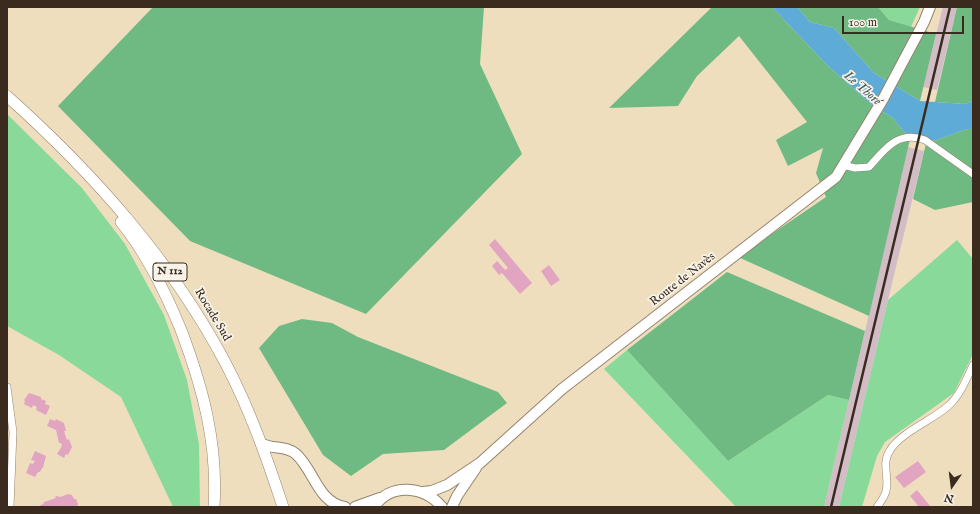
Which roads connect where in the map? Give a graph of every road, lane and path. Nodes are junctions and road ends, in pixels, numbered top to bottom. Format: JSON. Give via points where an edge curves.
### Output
{"nodes":[{"id":1,"x":930,"y":7,"type":"edge"},
{"id":2,"x":7,"y":96,"type":"edge"},
{"id":3,"x":41,"y":128,"type":"junction"},
{"id":4,"x":843,"y":165,"type":"junction"},
{"id":5,"x":973,"y":174,"type":"edge"},
{"id":6,"x":973,"y":365,"type":"edge"},
{"id":7,"x":7,"y":387,"type":"edge"},
{"id":8,"x":261,"y":443,"type":"junction"},
{"id":9,"x":480,"y":463,"type":"junction"},
{"id":10,"x":423,"y":492,"type":"junction"},
{"id":11,"x":384,"y":497,"type":"junction"},
{"id":12,"x":10,"y":507,"type":"edge"},
{"id":13,"x":214,"y":507,"type":"edge"},
{"id":14,"x":283,"y":507,"type":"edge"},
{"id":15,"x":345,"y":507,"type":"edge"},
{"id":16,"x":355,"y":507,"type":"edge"},
{"id":17,"x":374,"y":507,"type":"edge"},
{"id":18,"x":442,"y":507,"type":"edge"},
{"id":19,"x":452,"y":507,"type":"edge"},
{"id":20,"x":877,"y":507,"type":"edge"}],
"edges":[{"from":1,"to":4,"type":"main road","name":"Route de Navès","via":[[901,67]]},
{"from":2,"to":3,"type":"main road","name":"Rocade Sud","number":"N 112"},
{"from":3,"to":8,"type":"main road","name":"Rocade Sud","number":"N 112","via":[[84,169],[160,258],[226,364]]},
{"from":3,"to":13,"type":"main road","via":[[130,233],[148,260],[169,302],[194,364],[207,412],[214,466]]},
{"from":4,"to":5,"type":"street","via":[[855,168],[869,167],[890,144],[902,138],[916,137],[925,140]]},
{"from":4,"to":9,"type":"main road","name":"Route de Navès","via":[[836,177],[815,194],[562,389]]},
{"from":6,"to":20,"type":"street","via":[[954,401],[898,441],[888,452],[885,467],[886,494]]},
{"from":7,"to":12,"type":"street","via":[[13,432]]},
{"from":8,"to":14,"type":"main road","name":"Rocade Sud","number":"N 112"},
{"from":8,"to":15,"type":"main road","via":[[286,448],[296,454],[325,496]]},
{"from":9,"to":10,"type":"main road","name":"Route de Navès","via":[[447,485]]},
{"from":9,"to":19,"type":"main road","name":"Route de Navès"},
{"from":10,"to":11,"type":"main road","name":"Route de Navès","via":[[403,490]]},
{"from":10,"to":18,"type":"main road","via":[[434,498]]},
{"from":11,"to":16,"type":"main road"},
{"from":11,"to":17,"type":"main road","name":"Route de Navès"}]}
